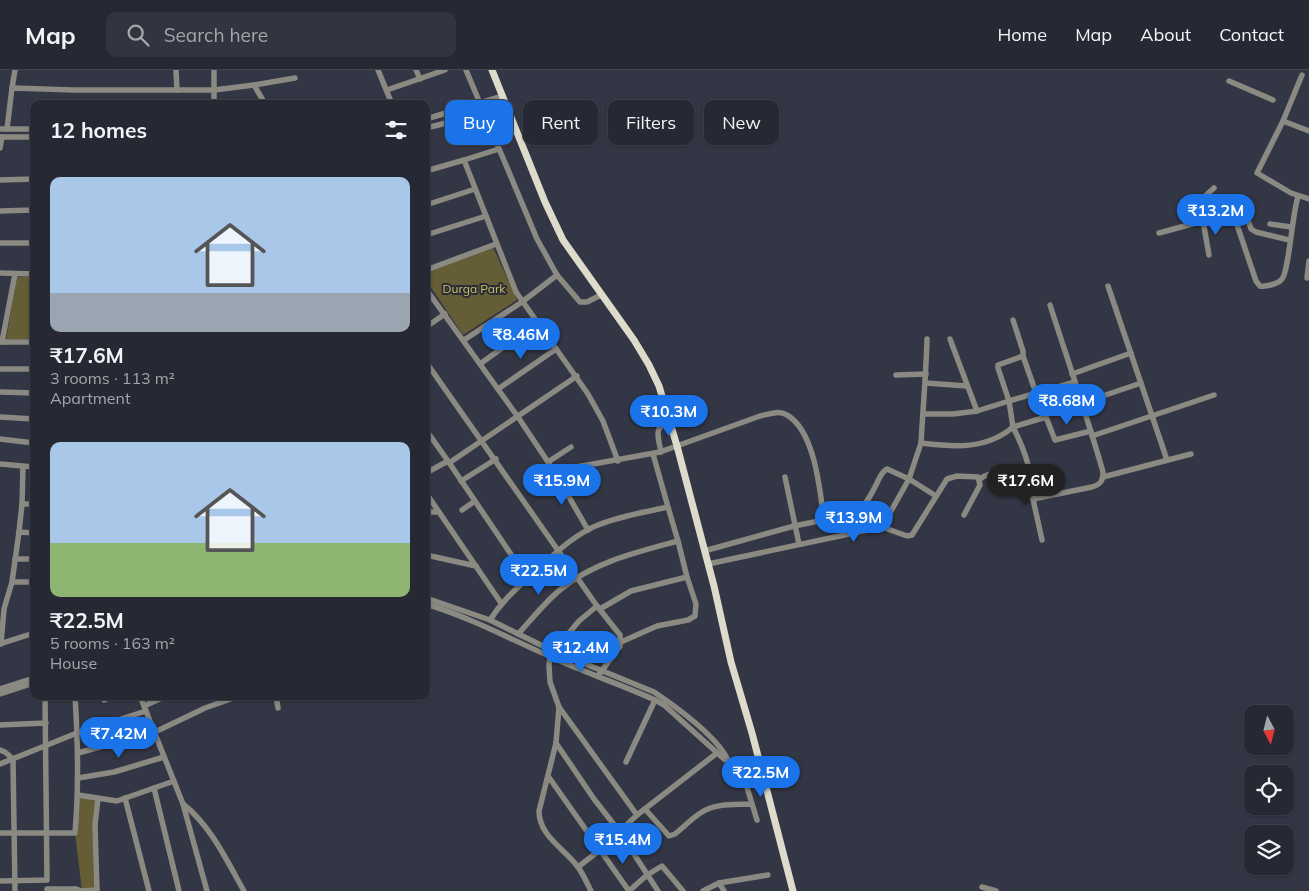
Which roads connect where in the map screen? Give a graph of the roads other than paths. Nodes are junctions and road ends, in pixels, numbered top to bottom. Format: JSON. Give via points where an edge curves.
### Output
{"nodes":[{"id":1,"x":15,"y":70,"type":"edge"},
{"id":2,"x":176,"y":70,"type":"edge"},
{"id":3,"x":214,"y":70,"type":"edge"},
{"id":4,"x":378,"y":70,"type":"edge"},
{"id":5,"x":416,"y":70,"type":"edge"},
{"id":6,"x":445,"y":70,"type":"edge"},
{"id":7,"x":466,"y":70,"type":"edge"},
{"id":8,"x":492,"y":70,"type":"edge"},
{"id":9,"x":1302,"y":74,"type":"dead end"},
{"id":10,"x":295,"y":78,"type":"dead end"},
{"id":11,"x":420,"y":79,"type":"junction"},
{"id":12,"x":1228,"y":81,"type":"dead end"},
{"id":13,"x":254,"y":85,"type":"junction"},
{"id":14,"x":12,"y":88,"type":"junction"},
{"id":15,"x":177,"y":90,"type":"junction"},
{"id":16,"x":214,"y":90,"type":"junction"},
{"id":17,"x":387,"y":90,"type":"junction"},
{"id":18,"x":503,"y":96,"type":"junction"},
{"id":19,"x":214,"y":100,"type":"edge"},
{"id":20,"x":263,"y":100,"type":"edge"},
{"id":21,"x":391,"y":100,"type":"edge"},
{"id":22,"x":479,"y":100,"type":"edge"},
{"id":23,"x":490,"y":100,"type":"edge"},
{"id":24,"x":504,"y":100,"type":"edge"},
{"id":25,"x":1272,"y":100,"type":"dead end"},
{"id":26,"x":445,"y":113,"type":"edge"},
{"id":27,"x":430,"y":118,"type":"edge"},
{"id":28,"x":1283,"y":121,"type":"junction"},
{"id":29,"x":445,"y":123,"type":"edge"},
{"id":30,"x":513,"y":123,"type":"edge"},
{"id":31,"x":430,"y":127,"type":"edge"},
{"id":32,"x":0,"y":129,"type":"edge"},
{"id":33,"x":7,"y":129,"type":"junction"},
{"id":34,"x":30,"y":129,"type":"edge"},
{"id":35,"x":1309,"y":131,"type":"edge"},
{"id":36,"x":1,"y":137,"type":"edge"},
{"id":37,"x":30,"y":137,"type":"edge"},
{"id":38,"x":497,"y":145,"type":"edge"},
{"id":39,"x":0,"y":148,"type":"edge"},
{"id":40,"x":499,"y":149,"type":"junction"},
{"id":41,"x":464,"y":160,"type":"junction"},
{"id":42,"x":430,"y":170,"type":"edge"},
{"id":43,"x":30,"y":179,"type":"edge"},
{"id":44,"x":0,"y":180,"type":"edge"},
{"id":45,"x":1214,"y":188,"type":"dead end"},
{"id":46,"x":475,"y":189,"type":"junction"},
{"id":47,"x":1298,"y":197,"type":"junction"},
{"id":48,"x":1309,"y":199,"type":"edge"},
{"id":49,"x":430,"y":204,"type":"edge"},
{"id":50,"x":0,"y":210,"type":"edge"},
{"id":51,"x":30,"y":210,"type":"edge"},
{"id":52,"x":486,"y":216,"type":"junction"},
{"id":53,"x":1234,"y":216,"type":"junction"},
{"id":54,"x":1201,"y":221,"type":"junction"},
{"id":55,"x":1270,"y":224,"type":"dead end"},
{"id":56,"x":1291,"y":227,"type":"junction"},
{"id":57,"x":1159,"y":233,"type":"dead end"},
{"id":58,"x":430,"y":234,"type":"edge"},
{"id":59,"x":1289,"y":240,"type":"junction"},
{"id":60,"x":30,"y":243,"type":"edge"},
{"id":61,"x":0,"y":244,"type":"edge"},
{"id":62,"x":496,"y":244,"type":"junction"},
{"id":63,"x":1209,"y":255,"type":"dead end"},
{"id":64,"x":1309,"y":261,"type":"edge"},
{"id":65,"x":430,"y":269,"type":"edge"},
{"id":66,"x":0,"y":274,"type":"edge"},
{"id":67,"x":15,"y":274,"type":"junction"},
{"id":68,"x":30,"y":274,"type":"edge"},
{"id":69,"x":558,"y":275,"type":"junction"},
{"id":70,"x":1307,"y":278,"type":"dead end"},
{"id":71,"x":1108,"y":286,"type":"dead end"},
{"id":72,"x":430,"y":293,"type":"edge"},
{"id":73,"x":601,"y":295,"type":"junction"},
{"id":74,"x":522,"y":302,"type":"junction"},
{"id":75,"x":1050,"y":305,"type":"dead end"},
{"id":76,"x":445,"y":314,"type":"junction"},
{"id":77,"x":1012,"y":320,"type":"dead end"},
{"id":78,"x":537,"y":323,"type":"junction"},
{"id":79,"x":430,"y":324,"type":"edge"},
{"id":80,"x":927,"y":339,"type":"dead end"},
{"id":81,"x":950,"y":339,"type":"dead end"},
{"id":82,"x":464,"y":340,"type":"junction"},
{"id":83,"x":1,"y":342,"type":"edge"},
{"id":84,"x":30,"y":342,"type":"edge"},
{"id":85,"x":556,"y":349,"type":"junction"},
{"id":86,"x":1131,"y":353,"type":"junction"},
{"id":87,"x":1023,"y":356,"type":"junction"},
{"id":88,"x":480,"y":364,"type":"junction"},
{"id":89,"x":430,"y":368,"type":"edge"},
{"id":90,"x":0,"y":369,"type":"edge"},
{"id":91,"x":30,"y":369,"type":"edge"},
{"id":92,"x":926,"y":374,"type":"junction"},
{"id":93,"x":1072,"y":374,"type":"junction"},
{"id":94,"x":896,"y":375,"type":"dead end"},
{"id":95,"x":577,"y":376,"type":"junction"},
{"id":96,"x":1075,"y":382,"type":"junction"},
{"id":97,"x":926,"y":383,"type":"junction"},
{"id":98,"x":1141,"y":383,"type":"junction"},
{"id":99,"x":967,"y":386,"type":"junction"},
{"id":100,"x":498,"y":389,"type":"junction"},
{"id":101,"x":0,"y":392,"type":"edge"},
{"id":102,"x":30,"y":393,"type":"edge"},
{"id":103,"x":1036,"y":393,"type":"junction"},
{"id":104,"x":1214,"y":395,"type":"dead end"},
{"id":105,"x":1009,"y":401,"type":"junction"},
{"id":106,"x":1082,"y":403,"type":"junction"},
{"id":107,"x":977,"y":411,"type":"junction"},
{"id":108,"x":923,"y":414,"type":"junction"},
{"id":109,"x":1152,"y":415,"type":"junction"},
{"id":110,"x":0,"y":417,"type":"edge"},
{"id":111,"x":518,"y":417,"type":"junction"},
{"id":112,"x":30,"y":419,"type":"edge"},
{"id":113,"x":670,"y":420,"type":"junction"},
{"id":114,"x":1012,"y":427,"type":"junction"},
{"id":115,"x":1092,"y":434,"type":"junction"},
{"id":116,"x":0,"y":439,"type":"edge"},
{"id":117,"x":430,"y":439,"type":"edge"},
{"id":118,"x":483,"y":441,"type":"junction"},
{"id":119,"x":30,"y":443,"type":"edge"},
{"id":120,"x":920,"y":443,"type":"junction"},
{"id":121,"x":677,"y":446,"type":"junction"},
{"id":122,"x":571,"y":447,"type":"dead end"},
{"id":123,"x":661,"y":452,"type":"junction"},
{"id":124,"x":653,"y":454,"type":"junction"},
{"id":125,"x":1191,"y":454,"type":"dead end"},
{"id":126,"x":496,"y":459,"type":"junction"},
{"id":127,"x":1167,"y":460,"type":"junction"},
{"id":128,"x":618,"y":461,"type":"junction"},
{"id":129,"x":449,"y":462,"type":"junction"},
{"id":130,"x":548,"y":462,"type":"junction"},
{"id":131,"x":0,"y":464,"type":"edge"},
{"id":132,"x":23,"y":466,"type":"junction"},
{"id":133,"x":30,"y":467,"type":"edge"},
{"id":134,"x":430,"y":471,"type":"edge"},
{"id":135,"x":554,"y":471,"type":"junction"},
{"id":136,"x":1031,"y":471,"type":"junction"},
{"id":137,"x":785,"y":476,"type":"dead end"},
{"id":138,"x":1103,"y":477,"type":"junction"},
{"id":139,"x":909,"y":479,"type":"junction"},
{"id":140,"x":980,"y":479,"type":"junction"},
{"id":141,"x":461,"y":480,"type":"junction"},
{"id":142,"x":936,"y":496,"type":"junction"},
{"id":143,"x":430,"y":499,"type":"edge"},
{"id":144,"x":1033,"y":499,"type":"junction"},
{"id":145,"x":475,"y":501,"type":"junction"},
{"id":146,"x":22,"y":504,"type":"junction"},
{"id":147,"x":30,"y":504,"type":"edge"},
{"id":148,"x":668,"y":507,"type":"junction"},
{"id":149,"x":462,"y":510,"type":"dead end"},
{"id":150,"x":430,"y":512,"type":"edge"},
{"id":151,"x":439,"y":512,"type":"junction"},
{"id":152,"x":964,"y":515,"type":"dead end"},
{"id":153,"x":824,"y":520,"type":"junction"},
{"id":154,"x":794,"y":526,"type":"junction"},
{"id":155,"x":882,"y":526,"type":"junction"},
{"id":156,"x":588,"y":530,"type":"junction"},
{"id":157,"x":19,"y":532,"type":"junction"},
{"id":158,"x":30,"y":533,"type":"edge"},
{"id":159,"x":1042,"y":540,"type":"dead end"},
{"id":160,"x":678,"y":541,"type":"junction"},
{"id":161,"x":799,"y":544,"type":"junction"},
{"id":162,"x":558,"y":550,"type":"junction"},
{"id":163,"x":704,"y":551,"type":"junction"},
{"id":164,"x":430,"y":556,"type":"edge"},
{"id":165,"x":15,"y":559,"type":"junction"},
{"id":166,"x":30,"y":559,"type":"edge"},
{"id":167,"x":708,"y":564,"type":"junction"},
{"id":168,"x":476,"y":566,"type":"junction"},
{"id":169,"x":578,"y":577,"type":"junction"},
{"id":170,"x":688,"y":577,"type":"junction"},
{"id":171,"x":527,"y":578,"type":"junction"},
{"id":172,"x":12,"y":582,"type":"junction"},
{"id":173,"x":30,"y":582,"type":"edge"},
{"id":174,"x":430,"y":599,"type":"edge"},
{"id":175,"x":501,"y":604,"type":"junction"},
{"id":176,"x":430,"y":605,"type":"edge"},
{"id":177,"x":598,"y":608,"type":"junction"},
{"id":178,"x":490,"y":620,"type":"junction"},
{"id":179,"x":30,"y":634,"type":"edge"},
{"id":180,"x":518,"y":634,"type":"junction"},
{"id":181,"x":621,"y":642,"type":"junction"},
{"id":182,"x":0,"y":644,"type":"edge"},
{"id":183,"x":552,"y":654,"type":"junction"},
{"id":184,"x":602,"y":669,"type":"junction"},
{"id":185,"x":598,"y":676,"type":"junction"},
{"id":186,"x":30,"y":679,"type":"edge"},
{"id":187,"x":30,"y":684,"type":"edge"},
{"id":188,"x":0,"y":689,"type":"edge"},
{"id":189,"x":0,"y":694,"type":"edge"},
{"id":190,"x":45,"y":700,"type":"edge"},
{"id":191,"x":74,"y":700,"type":"edge"},
{"id":192,"x":142,"y":700,"type":"edge"},
{"id":193,"x":159,"y":700,"type":"edge"},
{"id":194,"x":228,"y":700,"type":"edge"},
{"id":195,"x":277,"y":700,"type":"edge"},
{"id":196,"x":654,"y":700,"type":"junction"},
{"id":197,"x":559,"y":707,"type":"junction"},
{"id":198,"x":145,"y":708,"type":"junction"},
{"id":199,"x":278,"y":708,"type":"dead end"},
{"id":200,"x":46,"y":722,"type":"junction"},
{"id":201,"x":0,"y":725,"type":"edge"},
{"id":202,"x":155,"y":732,"type":"junction"},
{"id":203,"x":77,"y":733,"type":"junction"},
{"id":204,"x":556,"y":743,"type":"junction"},
{"id":205,"x":46,"y":745,"type":"junction"},
{"id":206,"x":0,"y":750,"type":"edge"},
{"id":207,"x":78,"y":753,"type":"junction"},
{"id":208,"x":717,"y":753,"type":"junction"},
{"id":209,"x":164,"y":757,"type":"junction"},
{"id":210,"x":13,"y":759,"type":"junction"},
{"id":211,"x":626,"y":762,"type":"dead end"},
{"id":212,"x":729,"y":763,"type":"junction"},
{"id":213,"x":0,"y":764,"type":"edge"},
{"id":214,"x":548,"y":776,"type":"junction"},
{"id":215,"x":78,"y":778,"type":"junction"},
{"id":216,"x":174,"y":781,"type":"junction"},
{"id":217,"x":745,"y":781,"type":"junction"},
{"id":218,"x":766,"y":786,"type":"junction"},
{"id":219,"x":154,"y":788,"type":"junction"},
{"id":220,"x":78,"y":795,"type":"junction"},
{"id":221,"x":125,"y":798,"type":"junction"},
{"id":222,"x":98,"y":799,"type":"junction"},
{"id":223,"x":183,"y":804,"type":"junction"},
{"id":224,"x":752,"y":804,"type":"junction"},
{"id":225,"x":645,"y":809,"type":"junction"},
{"id":226,"x":637,"y":815,"type":"junction"},
{"id":227,"x":757,"y":820,"type":"dead end"},
{"id":228,"x":619,"y":831,"type":"junction"},
{"id":229,"x":0,"y":833,"type":"edge"},
{"id":230,"x":14,"y":833,"type":"junction"},
{"id":231,"x":48,"y":833,"type":"junction"},
{"id":232,"x":600,"y":850,"type":"junction"},
{"id":233,"x":578,"y":867,"type":"junction"},
{"id":234,"x":647,"y":875,"type":"junction"},
{"id":235,"x":768,"y":875,"type":"dead end"},
{"id":236,"x":47,"y":880,"type":"junction"},
{"id":237,"x":0,"y":881,"type":"edge"},
{"id":238,"x":15,"y":881,"type":"junction"},
{"id":239,"x":719,"y":883,"type":"junction"},
{"id":240,"x":982,"y":887,"type":"dead end"},
{"id":241,"x":47,"y":890,"type":"edge"},
{"id":242,"x":76,"y":890,"type":"edge"},
{"id":243,"x":15,"y":891,"type":"edge"},
{"id":244,"x":149,"y":891,"type":"edge"},
{"id":245,"x":179,"y":891,"type":"edge"},
{"id":246,"x":207,"y":891,"type":"edge"},
{"id":247,"x":244,"y":891,"type":"edge"},
{"id":248,"x":591,"y":891,"type":"edge"},
{"id":249,"x":629,"y":891,"type":"edge"},
{"id":250,"x":658,"y":891,"type":"edge"},
{"id":251,"x":683,"y":891,"type":"edge"},
{"id":252,"x":703,"y":891,"type":"edge"},
{"id":253,"x":724,"y":891,"type":"edge"},
{"id":254,"x":793,"y":891,"type":"edge"},
{"id":255,"x":996,"y":891,"type":"edge"}],
"edges":[{"from":1,"to":14,"type":"street"},
{"from":2,"to":15,"type":"street"},
{"from":3,"to":16,"type":"street"},
{"from":4,"to":17,"type":"street"},
{"from":5,"to":11,"type":"street"},
{"from":6,"to":11,"type":"street"},
{"from":7,"to":22,"type":"street"},
{"from":8,"to":18,"type":"main road"},
{"from":9,"to":28,"type":"street"},
{"from":10,"to":13,"type":"street"},
{"from":11,"to":17,"type":"street"},
{"from":12,"to":25,"type":"street"},
{"from":13,"to":16,"type":"street"},
{"from":13,"to":20,"type":"street"},
{"from":14,"to":15,"type":"street"},
{"from":14,"to":33,"type":"street"},
{"from":15,"to":16,"type":"street"},
{"from":16,"to":19,"type":"street"},
{"from":17,"to":21,"type":"street"},
{"from":18,"to":23,"type":"street"},
{"from":18,"to":24,"type":"main road"},
{"from":26,"to":27,"type":"street"},
{"from":28,"to":35,"type":"street"},
{"from":28,"to":47,"type":"street","via":[[1257,173]]},
{"from":29,"to":31,"type":"street"},
{"from":30,"to":73,"type":"main road","via":[[563,240]]},
{"from":32,"to":33,"type":"street"},
{"from":33,"to":34,"type":"street"},
{"from":36,"to":37,"type":"street"},
{"from":36,"to":39,"type":"street"},
{"from":38,"to":40,"type":"street"},
{"from":40,"to":41,"type":"street"},
{"from":40,"to":69,"type":"street","via":[[537,239]]},
{"from":41,"to":42,"type":"street"},
{"from":41,"to":46,"type":"street"},
{"from":43,"to":44,"type":"street"},
{"from":45,"to":54,"type":"street","via":[[1199,204]]},
{"from":46,"to":49,"type":"street"},
{"from":46,"to":52,"type":"street"},
{"from":47,"to":48,"type":"street"},
{"from":47,"to":56,"type":"street"},
{"from":50,"to":51,"type":"street"},
{"from":52,"to":58,"type":"street"},
{"from":52,"to":62,"type":"street"},
{"from":53,"to":54,"type":"street"},
{"from":53,"to":59,"type":"street","via":[[1246,217],[1256,232]]},
{"from":53,"to":59,"type":"street","via":[[1260,286],[1279,282],[1284,277]]},
{"from":54,"to":57,"type":"street"},
{"from":54,"to":63,"type":"street"},
{"from":55,"to":56,"type":"street"},
{"from":56,"to":59,"type":"street"},
{"from":60,"to":61,"type":"street"},
{"from":62,"to":65,"type":"street"},
{"from":62,"to":74,"type":"street"},
{"from":64,"to":70,"type":"street"},
{"from":66,"to":67,"type":"street"},
{"from":67,"to":68,"type":"street"},
{"from":67,"to":83,"type":"street"},
{"from":69,"to":73,"type":"street","via":[[580,302],[588,302]]},
{"from":69,"to":74,"type":"street"},
{"from":71,"to":86,"type":"street"},
{"from":72,"to":76,"type":"street"},
{"from":73,"to":113,"type":"main road","via":[[649,365]]},
{"from":74,"to":78,"type":"street"},
{"from":74,"to":82,"type":"street"},
{"from":75,"to":93,"type":"street"},
{"from":76,"to":79,"type":"street"},
{"from":76,"to":82,"type":"street"},
{"from":77,"to":87,"type":"street"},
{"from":78,"to":85,"type":"street"},
{"from":78,"to":88,"type":"street"},
{"from":80,"to":92,"type":"street"},
{"from":81,"to":99,"type":"street"},
{"from":82,"to":88,"type":"street"},
{"from":83,"to":84,"type":"street"},
{"from":85,"to":95,"type":"street"},
{"from":85,"to":100,"type":"street"},
{"from":86,"to":93,"type":"street"},
{"from":86,"to":98,"type":"street"},
{"from":87,"to":103,"type":"street"},
{"from":87,"to":105,"type":"street","via":[[998,365]]},
{"from":88,"to":100,"type":"street"},
{"from":89,"to":118,"type":"street"},
{"from":90,"to":91,"type":"street"},
{"from":92,"to":94,"type":"street"},
{"from":92,"to":97,"type":"street"},
{"from":93,"to":96,"type":"street"},
{"from":95,"to":111,"type":"street"},
{"from":95,"to":128,"type":"street","via":[[596,407]]},
{"from":96,"to":103,"type":"street"},
{"from":96,"to":106,"type":"street"},
{"from":97,"to":99,"type":"street"},
{"from":97,"to":108,"type":"street"},
{"from":98,"to":106,"type":"street"},
{"from":98,"to":109,"type":"street"},
{"from":99,"to":107,"type":"street"},
{"from":100,"to":111,"type":"street"},
{"from":101,"to":102,"type":"street"},
{"from":103,"to":105,"type":"street"},
{"from":104,"to":109,"type":"street"},
{"from":105,"to":107,"type":"street"},
{"from":105,"to":114,"type":"street"},
{"from":106,"to":115,"type":"street"},
{"from":107,"to":108,"type":"street"},
{"from":108,"to":120,"type":"street"},
{"from":109,"to":115,"type":"street"},
{"from":109,"to":127,"type":"street"},
{"from":110,"to":112,"type":"street"},
{"from":111,"to":118,"type":"street"},
{"from":111,"to":130,"type":"street"},
{"from":113,"to":121,"type":"main road"},
{"from":113,"to":123,"type":"street","via":[[660,425],[657,432]]},
{"from":114,"to":115,"type":"street","via":[[1046,417],[1055,440]]},
{"from":114,"to":120,"type":"street","via":[[1004,435],[970,446]]},
{"from":114,"to":136,"type":"street"},
{"from":115,"to":138,"type":"street"},
{"from":116,"to":119,"type":"street"},
{"from":117,"to":129,"type":"street"},
{"from":118,"to":126,"type":"street"},
{"from":118,"to":129,"type":"street"},
{"from":120,"to":139,"type":"street"},
{"from":121,"to":123,"type":"street"},
{"from":121,"to":153,"type":"street","via":[[760,416],[776,412],[788,415],[801,430],[811,451],[817,469]]},
{"from":121,"to":163,"type":"main road"},
{"from":122,"to":130,"type":"street"},
{"from":123,"to":124,"type":"street"},
{"from":124,"to":128,"type":"street"},
{"from":124,"to":148,"type":"street"},
{"from":125,"to":127,"type":"street"},
{"from":126,"to":141,"type":"street"},
{"from":126,"to":162,"type":"street"},
{"from":127,"to":138,"type":"street"},
{"from":128,"to":135,"type":"street"},
{"from":129,"to":134,"type":"street"},
{"from":129,"to":141,"type":"street"},
{"from":130,"to":135,"type":"street"},
{"from":131,"to":132,"type":"street"},
{"from":132,"to":133,"type":"street"},
{"from":132,"to":146,"type":"street"},
{"from":135,"to":156,"type":"street"},
{"from":136,"to":140,"type":"street","via":[[995,473]]},
{"from":136,"to":144,"type":"street"},
{"from":137,"to":154,"type":"street"},
{"from":138,"to":144,"type":"street","via":[[1098,485],[1092,487]]},
{"from":139,"to":142,"type":"street"},
{"from":139,"to":153,"type":"street","via":[[890,469],[884,470],[861,510],[851,516]]},
{"from":139,"to":155,"type":"street"},
{"from":140,"to":142,"type":"street","via":[[976,476],[950,477]]},
{"from":140,"to":152,"type":"street"},
{"from":141,"to":145,"type":"street"},
{"from":142,"to":155,"type":"street","via":[[912,535]]},
{"from":143,"to":151,"type":"street"},
{"from":144,"to":159,"type":"street"},
{"from":145,"to":149,"type":"street"},
{"from":145,"to":171,"type":"street"},
{"from":146,"to":147,"type":"street"},
{"from":146,"to":157,"type":"street"},
{"from":148,"to":156,"type":"street","via":[[619,518]]},
{"from":148,"to":160,"type":"street"},
{"from":150,"to":151,"type":"street"},
{"from":151,"to":168,"type":"street"},
{"from":153,"to":154,"type":"street"},
{"from":154,"to":161,"type":"street"},
{"from":154,"to":163,"type":"street"},
{"from":155,"to":161,"type":"street"},
{"from":156,"to":162,"type":"street"},
{"from":157,"to":158,"type":"street"},
{"from":157,"to":165,"type":"street"},
{"from":160,"to":169,"type":"street","via":[[623,556]]},
{"from":160,"to":170,"type":"street"},
{"from":161,"to":167,"type":"street"},
{"from":162,"to":169,"type":"street"},
{"from":162,"to":171,"type":"street"},
{"from":163,"to":167,"type":"main road"},
{"from":164,"to":168,"type":"street"},
{"from":165,"to":166,"type":"street"},
{"from":165,"to":172,"type":"street"},
{"from":167,"to":218,"type":"main road","via":[[731,662]]},
{"from":168,"to":175,"type":"street"},
{"from":169,"to":177,"type":"street"},
{"from":169,"to":180,"type":"street","via":[[555,595]]},
{"from":170,"to":177,"type":"street","via":[[631,591]]},
{"from":170,"to":181,"type":"street","via":[[696,604],[695,616],[657,626]]},
{"from":171,"to":175,"type":"street"},
{"from":172,"to":173,"type":"street"},
{"from":172,"to":182,"type":"street","via":[[4,609]]},
{"from":174,"to":178,"type":"street"},
{"from":175,"to":178,"type":"street"},
{"from":176,"to":183,"type":"street"},
{"from":177,"to":181,"type":"street","via":[[618,632]]},
{"from":177,"to":183,"type":"street","via":[[579,621]]},
{"from":178,"to":180,"type":"street"},
{"from":179,"to":182,"type":"street"},
{"from":180,"to":183,"type":"street"},
{"from":181,"to":184,"type":"street"},
{"from":183,"to":184,"type":"street"},
{"from":183,"to":185,"type":"street"},
{"from":183,"to":197,"type":"street","via":[[549,676]]},
{"from":184,"to":185,"type":"street"},
{"from":184,"to":212,"type":"street","via":[[669,702],[712,739]]},
{"from":185,"to":196,"type":"street"},
{"from":186,"to":188,"type":"street"},
{"from":187,"to":189,"type":"street"},
{"from":190,"to":200,"type":"street"},
{"from":191,"to":203,"type":"street"},
{"from":192,"to":198,"type":"street"},
{"from":193,"to":198,"type":"street"},
{"from":194,"to":202,"type":"street"},
{"from":195,"to":199,"type":"street"},
{"from":196,"to":208,"type":"street"},
{"from":196,"to":211,"type":"street"},
{"from":197,"to":204,"type":"street"},
{"from":197,"to":226,"type":"street"},
{"from":198,"to":202,"type":"street"},
{"from":198,"to":203,"type":"street"},
{"from":200,"to":201,"type":"street"},
{"from":200,"to":205,"type":"street"},
{"from":202,"to":207,"type":"street"},
{"from":202,"to":209,"type":"street"},
{"from":203,"to":205,"type":"street"},
{"from":203,"to":207,"type":"street"},
{"from":204,"to":214,"type":"street"},
{"from":204,"to":228,"type":"street"},
{"from":205,"to":210,"type":"street"},
{"from":205,"to":231,"type":"street"},
{"from":206,"to":210,"type":"street"},
{"from":207,"to":215,"type":"street"},
{"from":208,"to":212,"type":"street"},
{"from":208,"to":225,"type":"street"},
{"from":209,"to":215,"type":"street","via":[[114,772]]},
{"from":209,"to":216,"type":"street"},
{"from":210,"to":213,"type":"street"},
{"from":210,"to":230,"type":"street"},
{"from":212,"to":217,"type":"street"},
{"from":214,"to":232,"type":"street"},
{"from":214,"to":233,"type":"street","via":[[539,811],[540,825]]},
{"from":215,"to":220,"type":"street"},
{"from":216,"to":219,"type":"street"},
{"from":216,"to":223,"type":"street"},
{"from":217,"to":218,"type":"street"},
{"from":217,"to":224,"type":"street"},
{"from":218,"to":254,"type":"main road"},
{"from":219,"to":221,"type":"street"},
{"from":219,"to":245,"type":"street"},
{"from":220,"to":222,"type":"street"},
{"from":220,"to":231,"type":"street","via":[[75,832]]},
{"from":221,"to":222,"type":"street","via":[[116,801]]},
{"from":221,"to":244,"type":"street"},
{"from":222,"to":242,"type":"street","via":[[95,825],[97,890]]},
{"from":223,"to":246,"type":"street"},
{"from":223,"to":247,"type":"street","via":[[196,815],[212,837]]},
{"from":224,"to":225,"type":"street","via":[[710,808],[669,836]]},
{"from":224,"to":227,"type":"street"},
{"from":225,"to":226,"type":"street"},
{"from":226,"to":228,"type":"street"},
{"from":228,"to":232,"type":"street"},
{"from":228,"to":234,"type":"street"},
{"from":229,"to":230,"type":"street"},
{"from":230,"to":231,"type":"street"},
{"from":230,"to":238,"type":"street"},
{"from":231,"to":236,"type":"street"},
{"from":232,"to":233,"type":"street"},
{"from":232,"to":249,"type":"street"},
{"from":233,"to":248,"type":"street"},
{"from":234,"to":249,"type":"street"},
{"from":234,"to":250,"type":"street"},
{"from":234,"to":251,"type":"street","via":[[662,866]]},
{"from":235,"to":239,"type":"street"},
{"from":236,"to":238,"type":"street"},
{"from":236,"to":241,"type":"street"},
{"from":237,"to":238,"type":"street"},
{"from":238,"to":243,"type":"street"},
{"from":239,"to":252,"type":"street"},
{"from":239,"to":253,"type":"street"},
{"from":240,"to":255,"type":"street"},
{"from":241,"to":242,"type":"street"}]}
